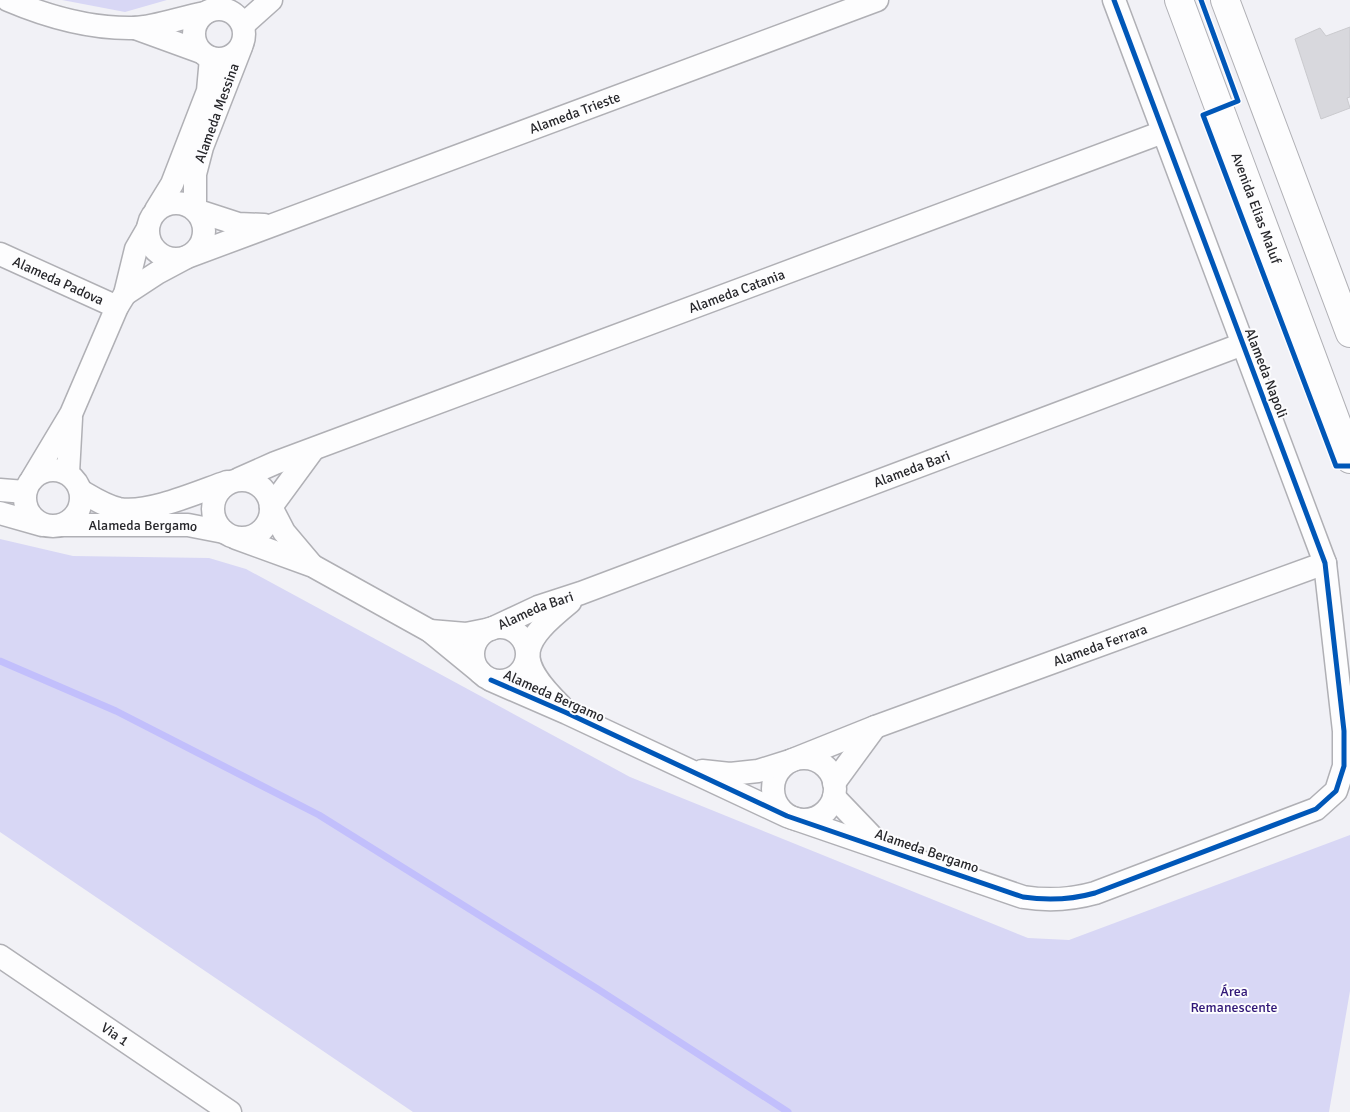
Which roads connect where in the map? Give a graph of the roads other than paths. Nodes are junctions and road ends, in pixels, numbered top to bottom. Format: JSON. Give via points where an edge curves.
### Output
{"nodes":[{"id":1,"x":8,"y":0,"type":"edge"},
{"id":2,"x":272,"y":0,"type":"edge"},
{"id":3,"x":877,"y":0,"type":"edge"},
{"id":4,"x":1114,"y":0,"type":"edge"},
{"id":5,"x":1179,"y":0,"type":"edge"},
{"id":6,"x":1225,"y":0,"type":"edge"},
{"id":7,"x":218,"y":7,"type":"edge"},
{"id":8,"x":135,"y":28,"type":"junction"},
{"id":9,"x":242,"y":36,"type":"junction"},
{"id":10,"x":206,"y":55,"type":"junction"},
{"id":11,"x":1164,"y":132,"type":"junction"},
{"id":12,"x":195,"y":210,"type":"junction"},
{"id":13,"x":152,"y":220,"type":"junction"},
{"id":14,"x":274,"y":225,"type":"junction"},
{"id":15,"x":0,"y":254,"type":"edge"},
{"id":16,"x":187,"y":257,"type":"junction"},
{"id":17,"x":121,"y":301,"type":"junction"},
{"id":18,"x":1350,"y":333,"type":"edge"},
{"id":19,"x":1244,"y":344,"type":"junction"},
{"id":20,"x":71,"y":414,"type":"junction"},
{"id":21,"x":1343,"y":414,"type":"edge"},
{"id":22,"x":312,"y":451,"type":"junction"},
{"id":23,"x":1350,"y":459,"type":"edge"},
{"id":24,"x":233,"y":481,"type":"junction"},
{"id":25,"x":74,"y":482,"type":"junction"},
{"id":26,"x":28,"y":486,"type":"junction"},
{"id":27,"x":0,"y":490,"type":"edge"},
{"id":28,"x":271,"y":507,"type":"junction"},
{"id":29,"x":0,"y":513,"type":"edge"},
{"id":30,"x":54,"y":526,"type":"junction"},
{"id":31,"x":230,"y":535,"type":"junction"},
{"id":32,"x":1325,"y":563,"type":"junction"},
{"id":33,"x":313,"y":566,"type":"junction"},
{"id":34,"x":581,"y":593,"type":"junction"},
{"id":35,"x":492,"y":629,"type":"junction"},
{"id":36,"x":430,"y":632,"type":"junction"},
{"id":37,"x":527,"y":655,"type":"junction"},
{"id":38,"x":486,"y":676,"type":"junction"},
{"id":39,"x":567,"y":713,"type":"junction"},
{"id":40,"x":875,"y":726,"type":"junction"},
{"id":41,"x":790,"y":760,"type":"junction"},
{"id":42,"x":1344,"y":766,"type":"joint"},
{"id":43,"x":686,"y":770,"type":"junction"},
{"id":44,"x":834,"y":790,"type":"junction"},
{"id":45,"x":787,"y":816,"type":"junction"},
{"id":46,"x":881,"y":847,"type":"junction"},
{"id":47,"x":0,"y":956,"type":"edge"},
{"id":48,"x":230,"y":1112,"type":"edge"}],
"edges":[{"from":1,"to":8,"type":"street","via":[[40,14],[91,26]]},
{"from":2,"to":9,"type":"street"},
{"from":3,"to":14,"type":"street","name":"Alameda Trieste"},
{"from":4,"to":11,"type":"street","name":"Alameda Napoli"},
{"from":5,"to":21,"type":"street","name":"Avenida Elias Maluf"},
{"from":6,"to":18,"type":"street"},
{"from":7,"to":8,"type":"street"},
{"from":7,"to":9,"type":"street","via":[[236,15]]},
{"from":7,"to":10,"type":"street","via":[[197,20],[194,31],[195,43]]},
{"from":8,"to":10,"type":"street"},
{"from":9,"to":10,"type":"street","via":[[233,54],[223,58]]},
{"from":9,"to":12,"type":"street","name":"Alameda Messina","via":[[202,147],[195,174]]},
{"from":10,"to":13,"type":"street","name":"Alameda Messina","via":[[208,91],[172,184]]},
{"from":11,"to":19,"type":"street","name":"Alameda Napoli"},
{"from":11,"to":22,"type":"street","name":"Alameda Catania"},
{"from":12,"to":13,"type":"street","via":[[186,204],[165,204]]},
{"from":12,"to":14,"type":"street","name":"Alameda Trieste","via":[[238,224]]},
{"from":12,"to":16,"type":"street","via":[[202,218],[204,235],[197,250]]},
{"from":13,"to":16,"type":"street","via":[[149,241],[155,250],[176,259]]},
{"from":13,"to":17,"type":"street","name":"Alameda Messina","via":[[136,249]]},
{"from":14,"to":16,"type":"street","name":"Alameda Trieste"},
{"from":15,"to":17,"type":"street","name":"Alameda Padova"},
{"from":16,"to":17,"type":"street","via":[[156,273]]},
{"from":17,"to":20,"type":"street","name":"Alameda Messina"},
{"from":19,"to":32,"type":"street","name":"Alameda Napoli"},
{"from":19,"to":34,"type":"street","name":"Alameda Bari"},
{"from":20,"to":25,"type":"street","name":"Alameda Messina"},
{"from":20,"to":26,"type":"street","name":"Alameda Messina"},
{"from":21,"to":23,"type":"street","name":"Avenida Elias Maluf"},
{"from":22,"to":24,"type":"street","name":"Alameda Catania"},
{"from":22,"to":28,"type":"street"},
{"from":24,"to":25,"type":"street","name":"Alameda Bergamo","via":[[138,509],[120,509],[101,503]]},
{"from":24,"to":28,"type":"street","via":[[252,481],[262,487]]},
{"from":24,"to":31,"type":"street","via":[[216,494],[212,511],[215,522]]},
{"from":25,"to":26,"type":"street","via":[[49,470],[40,473]]},
{"from":25,"to":30,"type":"street","via":[[81,505],[74,518]]},
{"from":26,"to":27,"type":"street"},
{"from":26,"to":30,"type":"street","via":[[26,508],[34,520]]},
{"from":28,"to":31,"type":"street","via":[[266,526],[258,534],[248,538]]},
{"from":28,"to":33,"type":"street","name":"Alameda Bergamo","via":[[284,532]]},
{"from":29,"to":30,"type":"street","name":"Alameda Bergamo"},
{"from":30,"to":31,"type":"street","name":"Alameda Bergamo","via":[[188,525]]},
{"from":31,"to":33,"type":"street","name":"Alameda Bergamo"},
{"from":32,"to":40,"type":"street","name":"Alameda Ferrara"},
{"from":32,"to":42,"type":"street","name":"Alameda Napoli","via":[[1344,731]]},
{"from":33,"to":36,"type":"street","name":"Alameda Bergamo"},
{"from":34,"to":35,"type":"street","name":"Alameda Bari","via":[[538,607]]},
{"from":34,"to":37,"type":"street","name":"Alameda Bari","via":[[546,622],[533,638]]},
{"from":35,"to":36,"type":"street","name":"Alameda Bergamo","via":[[466,634]]},
{"from":35,"to":37,"type":"street","via":[[513,631],[524,641]]},
{"from":35,"to":38,"type":"street","via":[[482,635],[474,646],[474,660]]},
{"from":36,"to":38,"type":"street","name":"Alameda Bergamo"},
{"from":37,"to":38,"type":"street","via":[[525,664],[513,678],[504,681]]},
{"from":37,"to":39,"type":"street","name":"Alameda Bergamo","via":[[535,677]]},
{"from":38,"to":39,"type":"street","name":"Alameda Bergamo"},
{"from":39,"to":43,"type":"street","name":"Alameda Bergamo"},
{"from":40,"to":41,"type":"street","name":"Alameda Ferrara"},
{"from":40,"to":44,"type":"street"},
{"from":41,"to":43,"type":"street","name":"Alameda Bergamo","via":[[758,771],[730,774]]},
{"from":41,"to":44,"type":"street","via":[[804,758],[818,762],[829,770]]},
{"from":41,"to":45,"type":"street","via":[[774,782],[774,796]]},
{"from":42,"to":46,"type":"street","name":"Alameda Bergamo","via":[[1336,791],[1316,809],[1070,900],[1045,901],[1023,897]]},
{"from":43,"to":45,"type":"street","name":"Alameda Bergamo"},
{"from":44,"to":45,"type":"street","via":[[828,809],[817,817],[804,820]]},
{"from":44,"to":46,"type":"street","name":"Alameda Bergamo"},
{"from":45,"to":46,"type":"street","name":"Alameda Bergamo"},
{"from":47,"to":48,"type":"street","name":"Via 1"}]}
